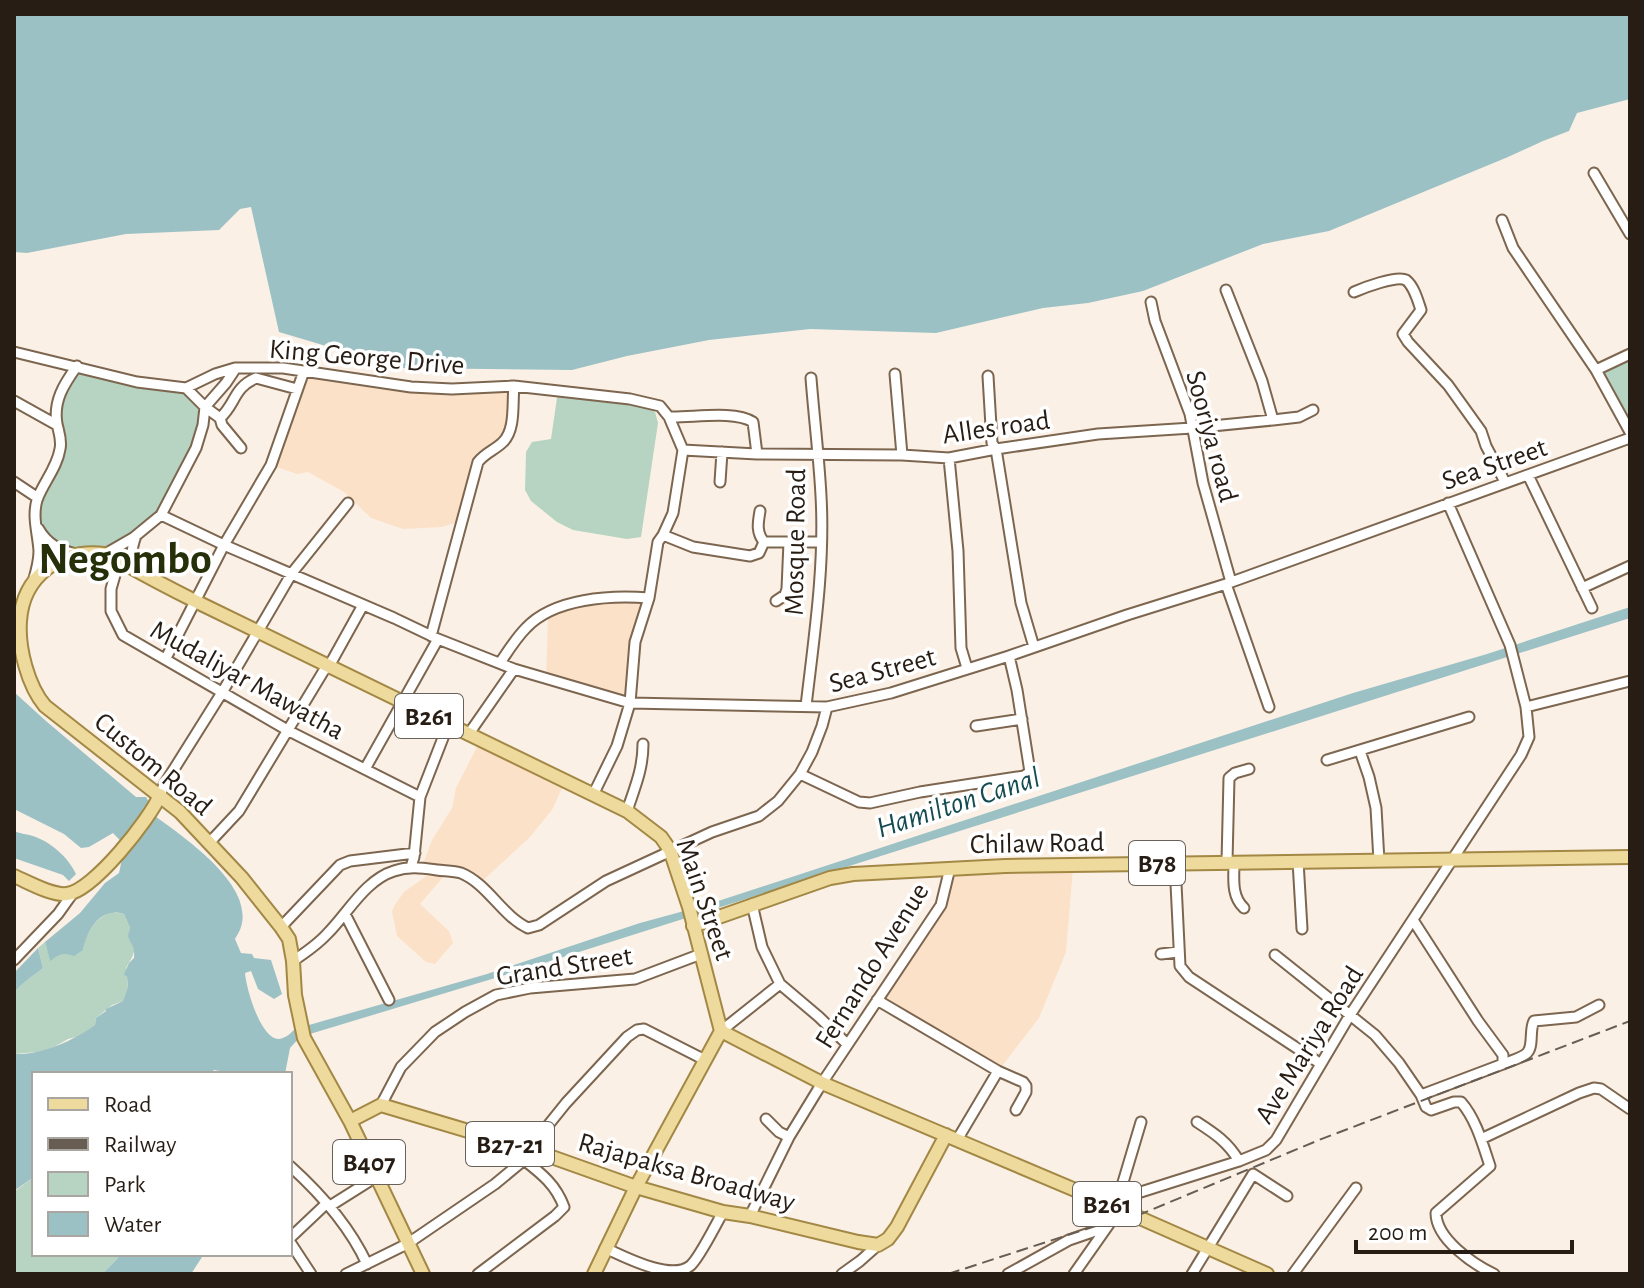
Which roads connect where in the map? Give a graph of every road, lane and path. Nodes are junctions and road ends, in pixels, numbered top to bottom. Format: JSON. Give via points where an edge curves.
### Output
{"nodes":[{"id":1,"x":1594,"y":173,"type":"dead end"},
{"id":2,"x":1502,"y":220,"type":"dead end"},
{"id":3,"x":1630,"y":234,"type":"edge"},
{"id":4,"x":1226,"y":290,"type":"dead end"},
{"id":5,"x":1354,"y":292,"type":"dead end"},
{"id":6,"x":1151,"y":302,"type":"dead end"},
{"id":7,"x":14,"y":352,"type":"edge"},
{"id":8,"x":1630,"y":354,"type":"edge"},
{"id":9,"x":77,"y":366,"type":"junction"},
{"id":10,"x":236,"y":368,"type":"junction"},
{"id":11,"x":1596,"y":370,"type":"junction"},
{"id":12,"x":304,"y":371,"type":"junction"},
{"id":13,"x":895,"y":374,"type":"dead end"},
{"id":14,"x":988,"y":376,"type":"dead end"},
{"id":15,"x":811,"y":378,"type":"dead end"},
{"id":16,"x":514,"y":386,"type":"junction"},
{"id":17,"x":186,"y":388,"type":"junction"},
{"id":18,"x":297,"y":389,"type":"junction"},
{"id":19,"x":14,"y":401,"type":"edge"},
{"id":20,"x":205,"y":407,"type":"junction"},
{"id":21,"x":1313,"y":410,"type":"dead end"},
{"id":22,"x":669,"y":417,"type":"junction"},
{"id":23,"x":220,"y":418,"type":"junction"},
{"id":24,"x":1273,"y":420,"type":"junction"},
{"id":25,"x":57,"y":425,"type":"junction"},
{"id":26,"x":1192,"y":428,"type":"junction"},
{"id":27,"x":1630,"y":435,"type":"edge"},
{"id":28,"x":241,"y":448,"type":"dead end"},
{"id":29,"x":996,"y":449,"type":"junction"},
{"id":30,"x":683,"y":450,"type":"junction"},
{"id":31,"x":722,"y":452,"type":"junction"},
{"id":32,"x":757,"y":454,"type":"junction"},
{"id":33,"x":817,"y":454,"type":"junction"},
{"id":34,"x":902,"y":455,"type":"junction"},
{"id":35,"x":949,"y":458,"type":"junction"},
{"id":36,"x":1528,"y":475,"type":"junction"},
{"id":37,"x":14,"y":482,"type":"edge"},
{"id":38,"x":720,"y":482,"type":"dead end"},
{"id":39,"x":1505,"y":482,"type":"junction"},
{"id":40,"x":38,"y":498,"type":"junction"},
{"id":41,"x":348,"y":503,"type":"dead end"},
{"id":42,"x":1448,"y":503,"type":"junction"},
{"id":43,"x":760,"y":511,"type":"dead end"},
{"id":44,"x":161,"y":515,"type":"junction"},
{"id":45,"x":36,"y":526,"type":"junction"},
{"id":46,"x":663,"y":535,"type":"junction"},
{"id":47,"x":136,"y":536,"type":"junction"},
{"id":48,"x":764,"y":542,"type":"junction"},
{"id":49,"x":789,"y":542,"type":"junction"},
{"id":50,"x":821,"y":542,"type":"junction"},
{"id":51,"x":224,"y":545,"type":"junction"},
{"id":52,"x":107,"y":553,"type":"junction"},
{"id":53,"x":76,"y":554,"type":"junction"},
{"id":54,"x":119,"y":561,"type":"junction"},
{"id":55,"x":1630,"y":566,"type":"edge"},
{"id":56,"x":135,"y":570,"type":"junction"},
{"id":57,"x":292,"y":573,"type":"junction"},
{"id":58,"x":33,"y":582,"type":"junction"},
{"id":59,"x":1228,"y":583,"type":"junction"},
{"id":60,"x":1582,"y":588,"type":"junction"},
{"id":61,"x":649,"y":598,"type":"junction"},
{"id":62,"x":194,"y":601,"type":"junction"},
{"id":63,"x":776,"y":601,"type":"dead end"},
{"id":64,"x":363,"y":605,"type":"junction"},
{"id":65,"x":1592,"y":608,"type":"dead end"},
{"id":66,"x":259,"y":631,"type":"junction"},
{"id":67,"x":434,"y":638,"type":"junction"},
{"id":68,"x":1034,"y":647,"type":"junction"},
{"id":69,"x":1009,"y":656,"type":"junction"},
{"id":70,"x":166,"y":658,"type":"junction"},
{"id":71,"x":500,"y":663,"type":"junction"},
{"id":72,"x":327,"y":667,"type":"junction"},
{"id":73,"x":967,"y":668,"type":"junction"},
{"id":74,"x":514,"y":669,"type":"junction"},
{"id":75,"x":1630,"y":681,"type":"edge"},
{"id":76,"x":223,"y":691,"type":"junction"},
{"id":77,"x":402,"y":703,"type":"junction"},
{"id":78,"x":630,"y":703,"type":"junction"},
{"id":79,"x":806,"y":706,"type":"junction"},
{"id":80,"x":827,"y":707,"type":"junction"},
{"id":81,"x":1269,"y":707,"type":"dead end"},
{"id":82,"x":1526,"y":707,"type":"junction"},
{"id":83,"x":1469,"y":717,"type":"dead end"},
{"id":84,"x":1022,"y":719,"type":"junction"},
{"id":85,"x":448,"y":725,"type":"junction"},
{"id":86,"x":976,"y":726,"type":"dead end"},
{"id":87,"x":289,"y":731,"type":"junction"},
{"id":88,"x":468,"y":735,"type":"junction"},
{"id":89,"x":643,"y":744,"type":"dead end"},
{"id":90,"x":1360,"y":751,"type":"junction"},
{"id":91,"x":1327,"y":760,"type":"dead end"},
{"id":92,"x":365,"y":769,"type":"junction"},
{"id":93,"x":1249,"y":769,"type":"dead end"},
{"id":94,"x":800,"y":774,"type":"junction"},
{"id":95,"x":160,"y":795,"type":"junction"},
{"id":96,"x":593,"y":795,"type":"junction"},
{"id":97,"x":420,"y":797,"type":"junction"},
{"id":98,"x":627,"y":811,"type":"junction"},
{"id":99,"x":210,"y":842,"type":"junction"},
{"id":100,"x":670,"y":850,"type":"junction"},
{"id":101,"x":415,"y":853,"type":"junction"},
{"id":102,"x":1630,"y":857,"type":"edge"},
{"id":103,"x":1453,"y":860,"type":"junction"},
{"id":104,"x":1298,"y":861,"type":"junction"},
{"id":105,"x":1379,"y":861,"type":"junction"},
{"id":106,"x":1230,"y":862,"type":"junction"},
{"id":107,"x":1175,"y":863,"type":"junction"},
{"id":108,"x":411,"y":867,"type":"junction"},
{"id":109,"x":950,"y":868,"type":"junction"},
{"id":110,"x":14,"y":876,"type":"edge"},
{"id":111,"x":73,"y":893,"type":"junction"},
{"id":112,"x":752,"y":904,"type":"junction"},
{"id":113,"x":1244,"y":908,"type":"dead end"},
{"id":114,"x":345,"y":914,"type":"junction"},
{"id":115,"x":1413,"y":920,"type":"junction"},
{"id":116,"x":693,"y":926,"type":"junction"},
{"id":117,"x":281,"y":927,"type":"junction"},
{"id":118,"x":1302,"y":929,"type":"dead end"},
{"id":119,"x":1178,"y":952,"type":"junction"},
{"id":120,"x":701,"y":954,"type":"junction"},
{"id":121,"x":1161,"y":954,"type":"dead end"},
{"id":122,"x":1275,"y":955,"type":"dead end"},
{"id":123,"x":14,"y":960,"type":"edge"},
{"id":124,"x":293,"y":961,"type":"junction"},
{"id":125,"x":780,"y":984,"type":"junction"},
{"id":126,"x":389,"y":1000,"type":"dead end"},
{"id":127,"x":877,"y":1000,"type":"junction"},
{"id":128,"x":1599,"y":1005,"type":"dead end"},
{"id":129,"x":1350,"y":1015,"type":"junction"},
{"id":130,"x":721,"y":1031,"type":"junction"},
{"id":131,"x":847,"y":1044,"type":"junction"},
{"id":132,"x":705,"y":1060,"type":"junction"},
{"id":133,"x":1321,"y":1064,"type":"junction"},
{"id":134,"x":1503,"y":1064,"type":"junction"},
{"id":135,"x":998,"y":1071,"type":"junction"},
{"id":136,"x":822,"y":1083,"type":"junction"},
{"id":137,"x":1421,"y":1095,"type":"junction"},
{"id":138,"x":381,"y":1105,"type":"junction"},
{"id":139,"x":1630,"y":1109,"type":"edge"},
{"id":140,"x":1016,"y":1110,"type":"dead end"},
{"id":141,"x":766,"y":1119,"type":"dead end"},
{"id":142,"x":350,"y":1121,"type":"junction"},
{"id":143,"x":1141,"y":1122,"type":"dead end"},
{"id":144,"x":1197,"y":1122,"type":"dead end"},
{"id":145,"x":789,"y":1137,"type":"junction"},
{"id":146,"x":952,"y":1138,"type":"junction"},
{"id":147,"x":1481,"y":1139,"type":"junction"},
{"id":148,"x":528,"y":1153,"type":"junction"},
{"id":149,"x":1239,"y":1161,"type":"junction"},
{"id":150,"x":292,"y":1168,"type":"edge"},
{"id":151,"x":376,"y":1177,"type":"junction"},
{"id":152,"x":636,"y":1187,"type":"junction"},
{"id":153,"x":1356,"y":1188,"type":"dead end"},
{"id":154,"x":1287,"y":1196,"type":"dead end"},
{"id":155,"x":329,"y":1204,"type":"junction"},
{"id":156,"x":1114,"y":1204,"type":"junction"},
{"id":157,"x":723,"y":1212,"type":"junction"},
{"id":158,"x":750,"y":1216,"type":"junction"},
{"id":159,"x":1107,"y":1227,"type":"junction"},
{"id":160,"x":292,"y":1238,"type":"edge"},
{"id":161,"x":292,"y":1243,"type":"edge"},
{"id":162,"x":407,"y":1244,"type":"junction"},
{"id":163,"x":878,"y":1245,"type":"junction"},
{"id":164,"x":605,"y":1248,"type":"junction"},
{"id":165,"x":1207,"y":1249,"type":"junction"},
{"id":166,"x":367,"y":1264,"type":"junction"},
{"id":167,"x":311,"y":1274,"type":"edge"},
{"id":168,"x":346,"y":1274,"type":"edge"},
{"id":169,"x":423,"y":1274,"type":"edge"},
{"id":170,"x":478,"y":1274,"type":"edge"},
{"id":171,"x":594,"y":1274,"type":"edge"},
{"id":172,"x":842,"y":1274,"type":"edge"},
{"id":173,"x":1008,"y":1274,"type":"edge"},
{"id":174,"x":1074,"y":1274,"type":"edge"},
{"id":175,"x":1192,"y":1274,"type":"edge"},
{"id":176,"x":1267,"y":1274,"type":"edge"},
{"id":177,"x":1293,"y":1274,"type":"edge"},
{"id":178,"x":1494,"y":1274,"type":"edge"}],
"edges":[{"from":1,"to":3,"type":"street"},
{"from":2,"to":11,"type":"street","via":[[1513,248]]},
{"from":4,"to":24,"type":"street"},
{"from":5,"to":39,"type":"street","via":[[1400,278],[1406,281],[1421,310],[1403,334],[1481,431]]},
{"from":6,"to":26,"type":"street","name":"Sooriya road"},
{"from":7,"to":9,"type":"street"},
{"from":8,"to":11,"type":"street"},
{"from":9,"to":17,"type":"street"},
{"from":9,"to":25,"type":"street","via":[[61,391]]},
{"from":10,"to":12,"type":"street","name":"King George Drive"},
{"from":10,"to":17,"type":"street"},
{"from":10,"to":20,"type":"street","name":"King George Drive"},
{"from":11,"to":27,"type":"street"},
{"from":12,"to":16,"type":"street","name":"King George Drive","via":[[411,387]]},
{"from":12,"to":18,"type":"street"},
{"from":13,"to":34,"type":"street"},
{"from":14,"to":29,"type":"street"},
{"from":15,"to":33,"type":"street","name":"Mosque Road"},
{"from":16,"to":22,"type":"street","name":"King George Drive","via":[[630,399],[660,406]]},
{"from":16,"to":67,"type":"street","via":[[510,429],[478,462]]},
{"from":17,"to":20,"type":"street"},
{"from":18,"to":23,"type":"street","via":[[256,378],[234,395]]},
{"from":18,"to":51,"type":"street","via":[[271,465]]},
{"from":19,"to":25,"type":"street"},
{"from":20,"to":23,"type":"street"},
{"from":20,"to":44,"type":"street","name":"King George Drive","via":[[196,448]]},
{"from":21,"to":24,"type":"street","name":"Alles road"},
{"from":22,"to":30,"type":"street"},
{"from":22,"to":32,"type":"street","via":[[747,418],[753,422]]},
{"from":23,"to":28,"type":"street"},
{"from":24,"to":26,"type":"street","name":"Alles road"},
{"from":25,"to":40,"type":"street","via":[[60,451]]},
{"from":26,"to":29,"type":"street","name":"Alles road","via":[[1098,434]]},
{"from":26,"to":59,"type":"street","name":"Sooriya road"},
{"from":27,"to":36,"type":"street","name":"Sea Street"},
{"from":29,"to":35,"type":"street","name":"Alles road"},
{"from":29,"to":68,"type":"street","via":[[1021,603]]},
{"from":30,"to":31,"type":"street","name":"Alles road"},
{"from":30,"to":46,"type":"street","via":[[673,513]]},
{"from":31,"to":32,"type":"street","name":"Alles road"},
{"from":31,"to":38,"type":"street"},
{"from":32,"to":33,"type":"street","name":"Alles road"},
{"from":33,"to":34,"type":"street","name":"Alles road"},
{"from":33,"to":50,"type":"street","name":"Mosque Road"},
{"from":34,"to":35,"type":"street","name":"Alles road"},
{"from":35,"to":73,"type":"street","via":[[961,648]]},
{"from":36,"to":39,"type":"street","name":"Sea Street"},
{"from":36,"to":60,"type":"street"},
{"from":37,"to":40,"type":"street"},
{"from":39,"to":42,"type":"street","name":"Sea Street"},
{"from":40,"to":45,"type":"street"},
{"from":41,"to":57,"type":"street"},
{"from":42,"to":59,"type":"street","name":"Sea Street"},
{"from":42,"to":82,"type":"street","name":"Ave Mariya Road","via":[[1510,645]]},
{"from":43,"to":48,"type":"street","via":[[757,529]]},
{"from":44,"to":47,"type":"street"},
{"from":44,"to":51,"type":"street","name":"Sea Street"},
{"from":45,"to":53,"type":"street","via":[[52,545]]},
{"from":45,"to":58,"type":"street","via":[[39,560]]},
{"from":46,"to":48,"type":"street","via":[[693,547],[750,556],[759,553]]},
{"from":46,"to":61,"type":"street"},
{"from":47,"to":52,"type":"street"},
{"from":47,"to":56,"type":"street","via":[[131,558]]},
{"from":48,"to":49,"type":"street"},
{"from":49,"to":50,"type":"street"},
{"from":49,"to":63,"type":"street","via":[[787,589]]},
{"from":50,"to":79,"type":"street","name":"Mosque Road"},
{"from":51,"to":57,"type":"street","name":"Sea Street"},
{"from":51,"to":62,"type":"street"},
{"from":52,"to":53,"type":"main road"},
{"from":52,"to":54,"type":"main road","name":"Main Street","number":"B261"},
{"from":53,"to":58,"type":"main road","via":[[53,563]]},
{"from":54,"to":56,"type":"main road","name":"Main Street","number":"B261"},
{"from":54,"to":70,"type":"street","name":"Mudaliyar Mawatha","via":[[111,611],[123,635]]},
{"from":55,"to":60,"type":"street"},
{"from":56,"to":62,"type":"main road","name":"Main Street","number":"B261"},
{"from":57,"to":64,"type":"street","name":"Sea Street"},
{"from":57,"to":66,"type":"street"},
{"from":58,"to":95,"type":"main road","name":"Custom Road","number":"B407","via":[[20,624],[37,697]]},
{"from":59,"to":68,"type":"street","name":"Sea Street"},
{"from":59,"to":81,"type":"street","name":"Sooriya road"},
{"from":60,"to":65,"type":"street"},
{"from":61,"to":71,"type":"street","via":[[611,596],[550,611],[526,627]]},
{"from":61,"to":78,"type":"street","via":[[635,642]]},
{"from":62,"to":66,"type":"main road","name":"Main Street","number":"B261"},
{"from":62,"to":70,"type":"street"},
{"from":64,"to":67,"type":"street","name":"Sea Street"},
{"from":64,"to":72,"type":"street"},
{"from":66,"to":72,"type":"main road","name":"Main Street","number":"B261"},
{"from":66,"to":76,"type":"street"},
{"from":67,"to":71,"type":"street","name":"Sea Street"},
{"from":67,"to":77,"type":"street"},
{"from":68,"to":69,"type":"street","name":"Sea Street"},
{"from":69,"to":73,"type":"street","name":"Sea Street"},
{"from":69,"to":84,"type":"street"},
{"from":70,"to":76,"type":"street","name":"Mudaliyar Mawatha"},
{"from":71,"to":74,"type":"street","name":"Sea Street"},
{"from":72,"to":77,"type":"main road","name":"Main Street","number":"B261"},
{"from":72,"to":87,"type":"street"},
{"from":73,"to":80,"type":"street","name":"Sea Street"},
{"from":74,"to":78,"type":"street","name":"Sea Street"},
{"from":74,"to":88,"type":"street"},
{"from":75,"to":82,"type":"street"},
{"from":76,"to":87,"type":"street","name":"Mudaliyar Mawatha"},
{"from":76,"to":95,"type":"street"},
{"from":77,"to":85,"type":"main road","name":"Main Street","number":"B261"},
{"from":77,"to":92,"type":"street"},
{"from":78,"to":79,"type":"street","name":"Sea Street"},
{"from":78,"to":96,"type":"street"},
{"from":79,"to":80,"type":"street","name":"Sea Street"},
{"from":80,"to":94,"type":"street"},
{"from":82,"to":103,"type":"street","name":"Ave Mariya Road","via":[[1529,737],[1521,755]]},
{"from":83,"to":90,"type":"street"},
{"from":84,"to":86,"type":"street"},
{"from":84,"to":94,"type":"street","via":[[1030,772],[1024,776],[870,803]]},
{"from":85,"to":88,"type":"main road","name":"Main Street","number":"B261"},
{"from":85,"to":97,"type":"street"},
{"from":87,"to":92,"type":"street","name":"Mudaliyar Mawatha"},
{"from":87,"to":99,"type":"street","via":[[239,811]]},
{"from":88,"to":96,"type":"main road","name":"Main Street","number":"B261"},
{"from":89,"to":98,"type":"street","via":[[643,762]]},
{"from":90,"to":91,"type":"street"},
{"from":90,"to":105,"type":"street","via":[[1376,808]]},
{"from":92,"to":97,"type":"street","name":"Mudaliyar Mawatha"},
{"from":93,"to":106,"type":"street","via":[[1229,778]]},
{"from":94,"to":100,"type":"street","via":[[759,816]]},
{"from":95,"to":99,"type":"main road","name":"Custom Road","number":"B407"},
{"from":95,"to":111,"type":"main road","via":[[124,847]]},
{"from":96,"to":98,"type":"main road","name":"Main Street","number":"B261"},
{"from":97,"to":101,"type":"street"},
{"from":98,"to":100,"type":"main road","name":"Main Street","number":"B261"},
{"from":99,"to":117,"type":"main road","name":"Custom Road","number":"B407"},
{"from":100,"to":108,"type":"street","via":[[528,928],[461,873]]},
{"from":100,"to":116,"type":"main road","name":"Main Street","number":"B261"},
{"from":101,"to":108,"type":"street"},
{"from":101,"to":117,"type":"street","via":[[340,865]]},
{"from":102,"to":103,"type":"main road","name":"Chilaw Road","number":"B78"},
{"from":103,"to":105,"type":"main road","name":"Chilaw Road","number":"B78"},
{"from":103,"to":115,"type":"street","name":"Ave Mariya Road"},
{"from":104,"to":105,"type":"main road","name":"Chilaw Road","number":"B78"},
{"from":104,"to":106,"type":"main road","name":"Chilaw Road","number":"B78"},
{"from":104,"to":118,"type":"street"},
{"from":106,"to":107,"type":"main road","name":"Chilaw Road","number":"B78"},
{"from":106,"to":113,"type":"street","via":[[1235,893]]},
{"from":107,"to":109,"type":"main road","name":"Chilaw Road","number":"B78"},
{"from":107,"to":119,"type":"street"},
{"from":108,"to":114,"type":"street","via":[[392,871],[368,886]]},
{"from":109,"to":112,"type":"main road","name":"Chilaw Road","number":"B78","via":[[830,878]]},
{"from":109,"to":127,"type":"street","name":"Fernando Avenue","via":[[941,905]]},
{"from":110,"to":111,"type":"main road","via":[[55,893]]},
{"from":111,"to":123,"type":"street"},
{"from":112,"to":116,"type":"main road","name":"Chilaw Road","number":"B78"},
{"from":112,"to":125,"type":"street","via":[[762,947]]},
{"from":114,"to":124,"type":"street"},
{"from":114,"to":126,"type":"street"},
{"from":115,"to":129,"type":"street","name":"Ave Mariya Road"},
{"from":115,"to":134,"type":"street","via":[[1503,1055]]},
{"from":116,"to":120,"type":"main road","name":"Main Street","number":"B261"},
{"from":117,"to":124,"type":"main road","name":"Custom Road","number":"B407"},
{"from":119,"to":121,"type":"street"},
{"from":119,"to":133,"type":"street","via":[[1189,977]]},
{"from":120,"to":130,"type":"main road","name":"Main Street","number":"B261"},
{"from":120,"to":138,"type":"street","name":"Grand Street","via":[[635,979],[496,995],[435,1032],[401,1067]]},
{"from":122,"to":129,"type":"street"},
{"from":124,"to":142,"type":"main road","name":"Custom Road","number":"B407","via":[[300,1025]]},
{"from":125,"to":130,"type":"street"},
{"from":125,"to":131,"type":"street"},
{"from":127,"to":131,"type":"street","name":"Fernando Avenue"},
{"from":127,"to":135,"type":"street"},
{"from":128,"to":134,"type":"street","via":[[1576,1017],[1534,1021],[1530,1050]]},
{"from":129,"to":133,"type":"street","name":"Ave Mariya Road"},
{"from":129,"to":137,"type":"street","via":[[1375,1035]]},
{"from":130,"to":132,"type":"main road"},
{"from":130,"to":136,"type":"main road","number":"B261"},
{"from":131,"to":136,"type":"street","name":"Fernando Avenue"},
{"from":132,"to":148,"type":"street","via":[[637,1030],[566,1103]]},
{"from":132,"to":152,"type":"main road"},
{"from":133,"to":149,"type":"street","name":"Ave Mariya Road","via":[[1276,1140]]},
{"from":134,"to":137,"type":"street"},
{"from":135,"to":140,"type":"street","via":[[1026,1086]]},
{"from":135,"to":146,"type":"street"},
{"from":136,"to":145,"type":"street","name":"Fernando Avenue"},
{"from":136,"to":146,"type":"main road","number":"B261"},
{"from":137,"to":147,"type":"street","via":[[1431,1110],[1461,1102]]},
{"from":138,"to":142,"type":"main road"},
{"from":138,"to":148,"type":"main road","name":"Rajapaksa Broadway","number":"B27-21"},
{"from":139,"to":147,"type":"street","via":[[1594,1088]]},
{"from":141,"to":145,"type":"street"},
{"from":142,"to":151,"type":"main road","number":"B407"},
{"from":143,"to":156,"type":"street"},
{"from":144,"to":149,"type":"street","via":[[1219,1136]]},
{"from":145,"to":158,"type":"street","name":"Fernando Avenue"},
{"from":146,"to":156,"type":"main road","number":"B261"},
{"from":146,"to":163,"type":"main road","via":[[897,1227]]},
{"from":147,"to":178,"type":"street","via":[[1490,1166],[1436,1213],[1436,1221],[1455,1247]]},
{"from":148,"to":152,"type":"main road","name":"Rajapaksa Broadway","number":"B27-21"},
{"from":148,"to":162,"type":"street","via":[[495,1184]]},
{"from":148,"to":170,"type":"street","via":[[564,1207]]},
{"from":149,"to":156,"type":"street","name":"Ave Mariya Road"},
{"from":150,"to":155,"type":"street"},
{"from":151,"to":155,"type":"street"},
{"from":151,"to":162,"type":"main road","number":"B407"},
{"from":152,"to":157,"type":"main road","name":"Rajapaksa Broadway","number":"B27-21"},
{"from":152,"to":164,"type":"main road"},
{"from":153,"to":177,"type":"street"},
{"from":154,"to":165,"type":"street","via":[[1253,1174]]},
{"from":155,"to":160,"type":"street"},
{"from":155,"to":166,"type":"street"},
{"from":156,"to":159,"type":"street"},
{"from":156,"to":165,"type":"main road","number":"B261"},
{"from":157,"to":158,"type":"main road","name":"Rajapaksa Broadway","number":"B27-21"},
{"from":157,"to":164,"type":"street","via":[[692,1265],[680,1271],[653,1267]]},
{"from":158,"to":163,"type":"main road","name":"Rajapaksa Broadway","number":"B27-21"},
{"from":159,"to":173,"type":"street","via":[[1069,1240]]},
{"from":159,"to":174,"type":"street"},
{"from":161,"to":167,"type":"street"},
{"from":162,"to":166,"type":"street"},
{"from":162,"to":169,"type":"main road","number":"B407"},
{"from":163,"to":172,"type":"street"},
{"from":164,"to":171,"type":"main road"},
{"from":165,"to":175,"type":"street"},
{"from":165,"to":176,"type":"main road","number":"B261"},
{"from":166,"to":168,"type":"street"}]}
